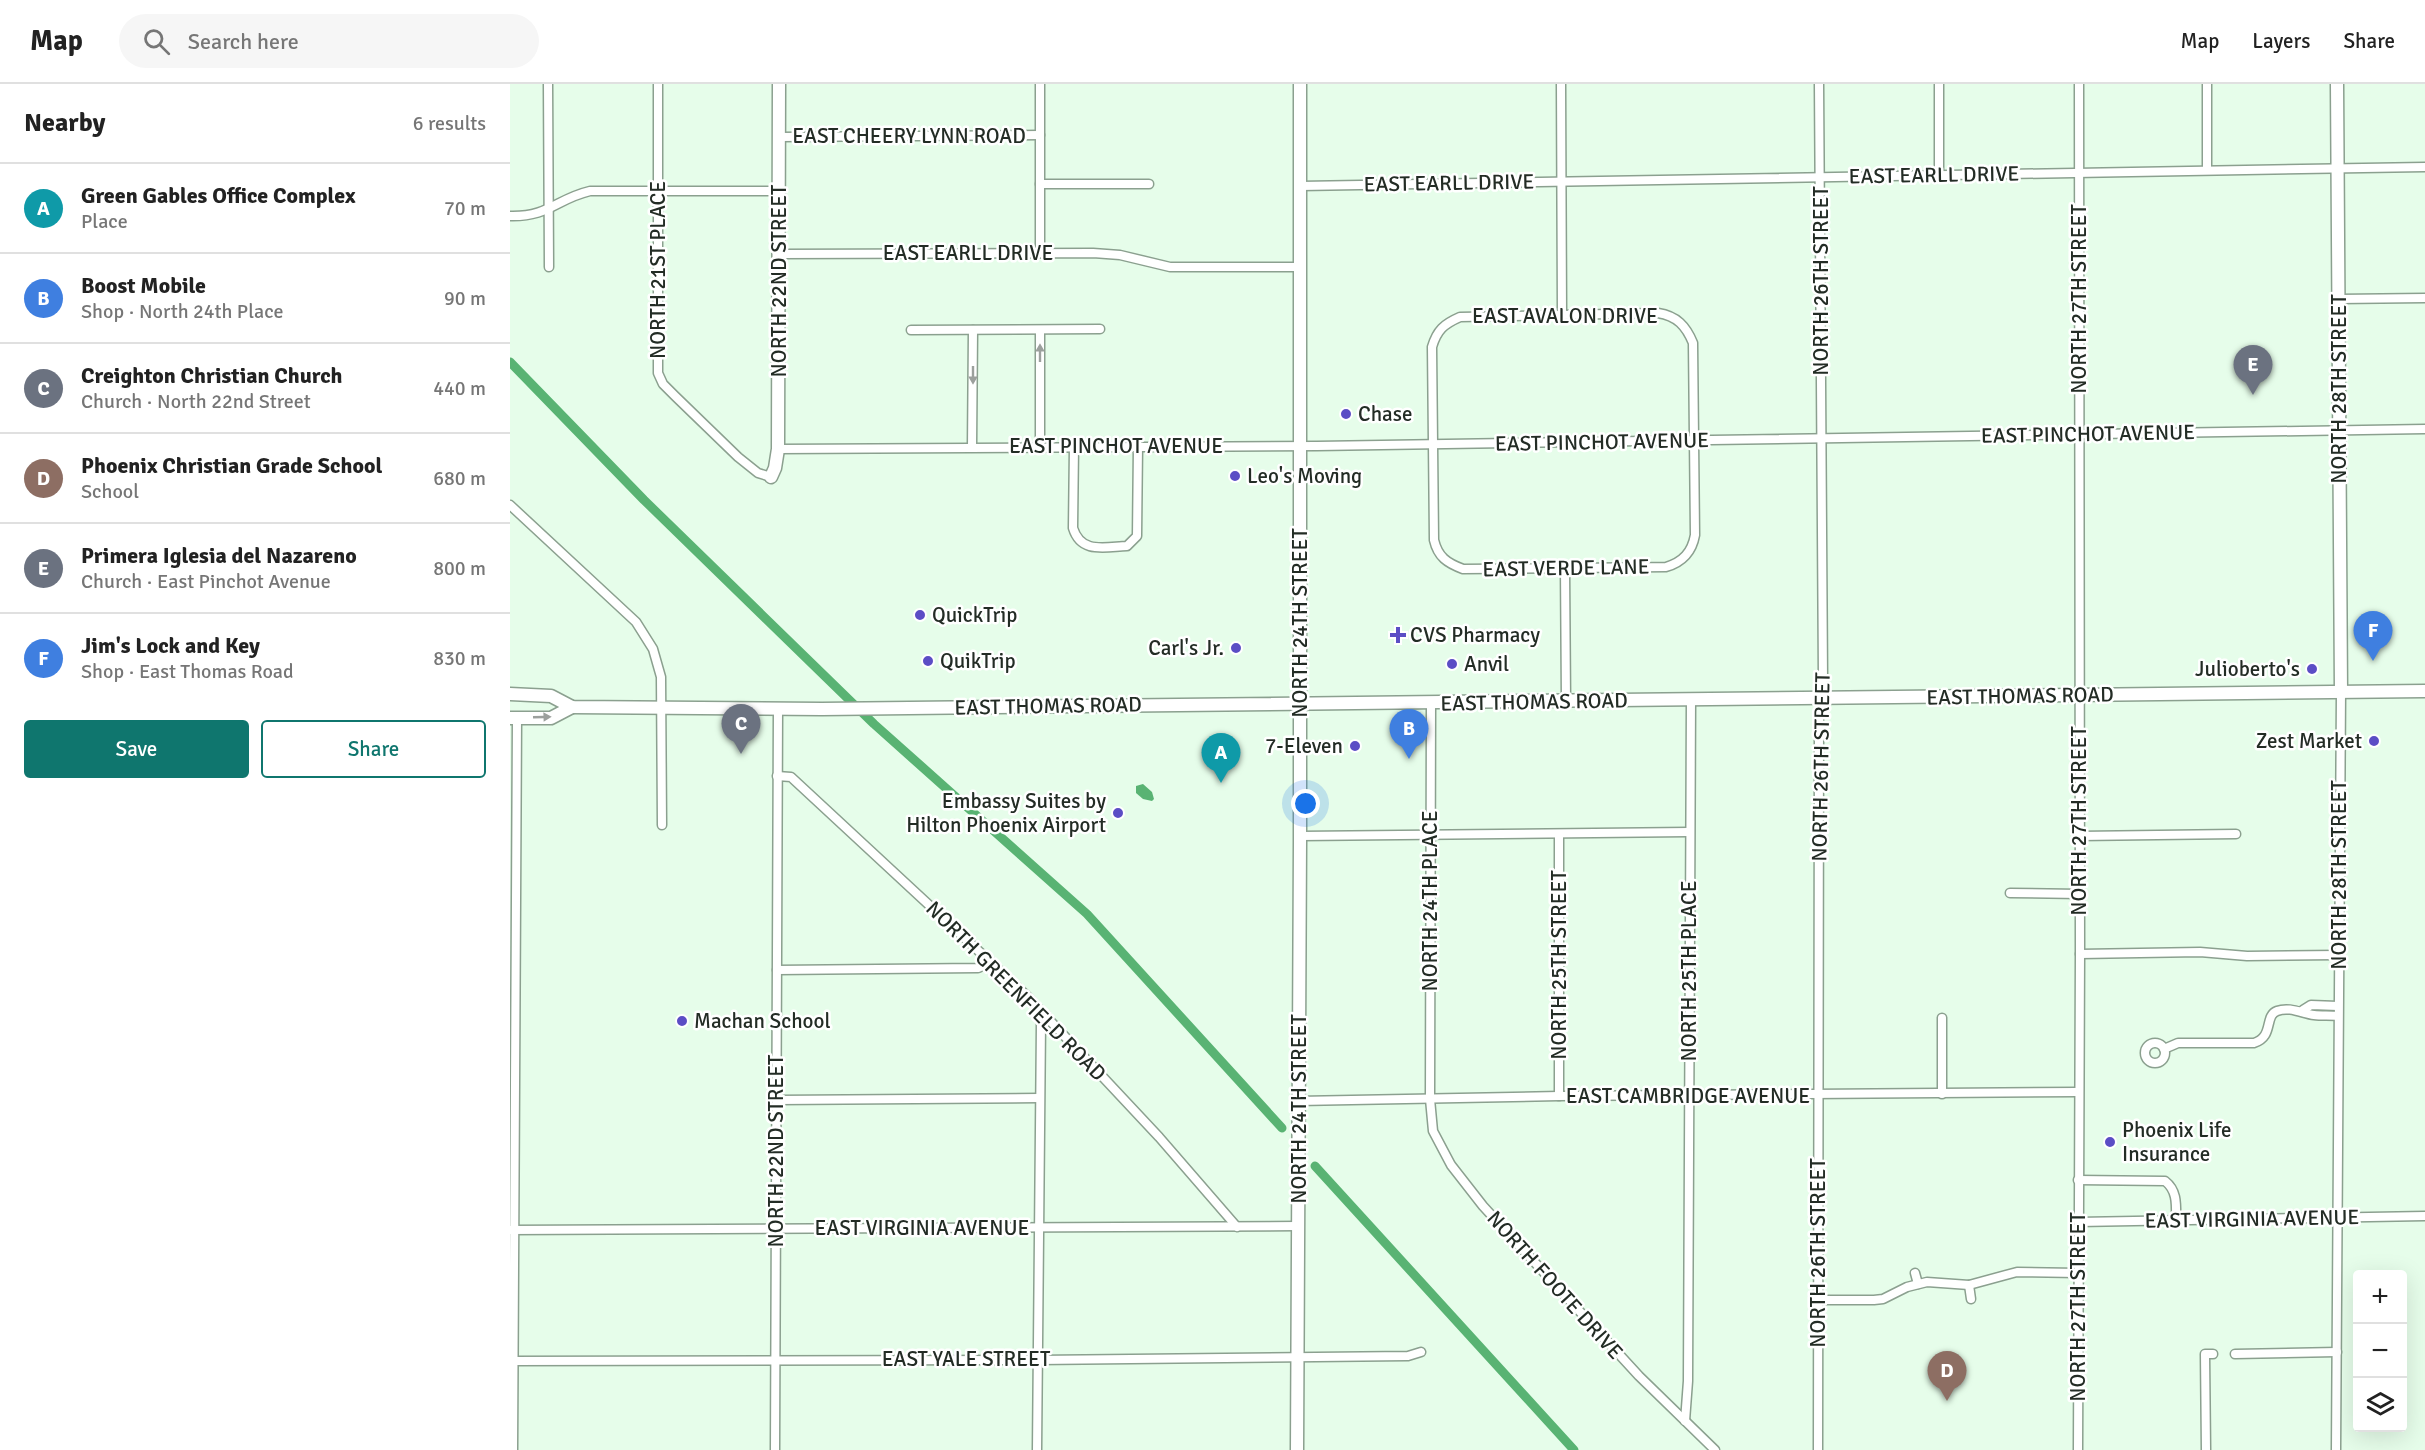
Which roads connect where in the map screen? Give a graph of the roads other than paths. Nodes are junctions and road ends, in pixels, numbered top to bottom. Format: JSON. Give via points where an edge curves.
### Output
{"nodes":[{"id":1,"x":548,"y":84,"type":"edge"},
{"id":2,"x":658,"y":84,"type":"edge"},
{"id":3,"x":779,"y":84,"type":"edge"},
{"id":4,"x":1040,"y":84,"type":"edge"},
{"id":5,"x":1300,"y":84,"type":"edge"},
{"id":6,"x":1561,"y":84,"type":"edge"},
{"id":7,"x":1819,"y":84,"type":"edge"},
{"id":8,"x":1939,"y":84,"type":"edge"},
{"id":9,"x":2079,"y":84,"type":"edge"},
{"id":10,"x":2207,"y":84,"type":"edge"},
{"id":11,"x":2337,"y":84,"type":"edge"},
{"id":12,"x":1040,"y":135,"type":"junction"},
{"id":13,"x":779,"y":137,"type":"junction"},
{"id":14,"x":2425,"y":167,"type":"edge"},
{"id":15,"x":2338,"y":168,"type":"junction"},
{"id":16,"x":2207,"y":170,"type":"junction"},
{"id":17,"x":2079,"y":172,"type":"junction"},
{"id":18,"x":1939,"y":174,"type":"junction"},
{"id":19,"x":1820,"y":177,"type":"junction"},
{"id":20,"x":1562,"y":181,"type":"junction"},
{"id":21,"x":1040,"y":184,"type":"junction"},
{"id":22,"x":1149,"y":184,"type":"dead end"},
{"id":23,"x":1300,"y":186,"type":"junction"},
{"id":24,"x":657,"y":191,"type":"junction"},
{"id":25,"x":779,"y":191,"type":"junction"},
{"id":26,"x":548,"y":211,"type":"junction"},
{"id":27,"x":510,"y":216,"type":"edge"},
{"id":28,"x":1040,"y":253,"type":"junction"},
{"id":29,"x":779,"y":254,"type":"junction"},
{"id":30,"x":549,"y":267,"type":"dead end"},
{"id":31,"x":1300,"y":267,"type":"junction"},
{"id":32,"x":2425,"y":298,"type":"edge"},
{"id":33,"x":2338,"y":299,"type":"junction"},
{"id":34,"x":1562,"y":315,"type":"junction"},
{"id":35,"x":1100,"y":329,"type":"dead end"},
{"id":36,"x":911,"y":330,"type":"dead end"},
{"id":37,"x":973,"y":330,"type":"junction"},
{"id":38,"x":1040,"y":330,"type":"junction"},
{"id":39,"x":2425,"y":429,"type":"edge"},
{"id":40,"x":2339,"y":430,"type":"junction"},
{"id":41,"x":2078,"y":434,"type":"junction"},
{"id":42,"x":1822,"y":440,"type":"junction"},
{"id":43,"x":1694,"y":441,"type":"junction"},
{"id":44,"x":1433,"y":444,"type":"junction"},
{"id":45,"x":1074,"y":446,"type":"junction"},
{"id":46,"x":1138,"y":446,"type":"junction"},
{"id":47,"x":1300,"y":446,"type":"junction"},
{"id":48,"x":972,"y":447,"type":"junction"},
{"id":49,"x":1040,"y":447,"type":"junction"},
{"id":50,"x":778,"y":449,"type":"junction"},
{"id":51,"x":771,"y":477,"type":"joint"},
{"id":52,"x":510,"y":505,"type":"edge"},
{"id":53,"x":1565,"y":568,"type":"junction"},
{"id":54,"x":2425,"y":691,"type":"edge"},
{"id":55,"x":2341,"y":692,"type":"junction"},
{"id":56,"x":510,"y":694,"type":"edge"},
{"id":57,"x":2079,"y":695,"type":"junction"},
{"id":58,"x":1821,"y":698,"type":"junction"},
{"id":59,"x":1690,"y":700,"type":"junction"},
{"id":60,"x":1566,"y":702,"type":"junction"},
{"id":61,"x":1431,"y":703,"type":"junction"},
{"id":62,"x":1300,"y":705,"type":"junction"},
{"id":63,"x":572,"y":707,"type":"junction"},
{"id":64,"x":662,"y":708,"type":"junction"},
{"id":65,"x":778,"y":709,"type":"junction"},
{"id":66,"x":513,"y":718,"type":"edge"},
{"id":67,"x":777,"y":776,"type":"junction"},
{"id":68,"x":662,"y":825,"type":"dead end"},
{"id":69,"x":1689,"y":832,"type":"junction"},
{"id":70,"x":1559,"y":834,"type":"junction"},
{"id":71,"x":2236,"y":834,"type":"dead end"},
{"id":72,"x":1431,"y":835,"type":"junction"},
{"id":73,"x":1300,"y":836,"type":"junction"},
{"id":74,"x":2079,"y":836,"type":"junction"},
{"id":75,"x":2010,"y":893,"type":"dead end"},
{"id":76,"x":2080,"y":894,"type":"junction"},
{"id":77,"x":2080,"y":954,"type":"junction"},
{"id":78,"x":2338,"y":955,"type":"junction"},
{"id":79,"x":991,"y":962,"type":"junction"},
{"id":80,"x":777,"y":970,"type":"junction"},
{"id":81,"x":2338,"y":1006,"type":"junction"},
{"id":82,"x":2303,"y":1010,"type":"junction"},
{"id":83,"x":1046,"y":1015,"type":"junction"},
{"id":84,"x":2338,"y":1016,"type":"junction"},
{"id":85,"x":1942,"y":1018,"type":"dead end"},
{"id":86,"x":2164,"y":1048,"type":"dead end"},
{"id":87,"x":2078,"y":1092,"type":"junction"},
{"id":88,"x":1942,"y":1094,"type":"junction"},
{"id":89,"x":1689,"y":1095,"type":"junction"},
{"id":90,"x":1819,"y":1095,"type":"junction"},
{"id":91,"x":1559,"y":1096,"type":"junction"},
{"id":92,"x":1039,"y":1098,"type":"junction"},
{"id":93,"x":1430,"y":1098,"type":"junction"},
{"id":94,"x":777,"y":1100,"type":"junction"},
{"id":95,"x":1299,"y":1101,"type":"junction"},
{"id":96,"x":2078,"y":1180,"type":"junction"},
{"id":97,"x":2425,"y":1216,"type":"edge"},
{"id":98,"x":2337,"y":1217,"type":"junction"},
{"id":99,"x":2176,"y":1221,"type":"junction"},
{"id":100,"x":2078,"y":1222,"type":"junction"},
{"id":101,"x":1298,"y":1226,"type":"junction"},
{"id":102,"x":1237,"y":1227,"type":"junction"},
{"id":103,"x":776,"y":1228,"type":"junction"},
{"id":104,"x":1038,"y":1228,"type":"junction"},
{"id":105,"x":512,"y":1230,"type":"edge"},
{"id":106,"x":1915,"y":1273,"type":"dead end"},
{"id":107,"x":2078,"y":1273,"type":"junction"},
{"id":108,"x":1918,"y":1284,"type":"junction"},
{"id":109,"x":1970,"y":1285,"type":"junction"},
{"id":110,"x":1971,"y":1299,"type":"dead end"},
{"id":111,"x":1818,"y":1300,"type":"junction"},
{"id":112,"x":1421,"y":1352,"type":"dead end"},
{"id":113,"x":2337,"y":1352,"type":"junction"},
{"id":114,"x":2213,"y":1354,"type":"dead end"},
{"id":115,"x":2235,"y":1354,"type":"dead end"},
{"id":116,"x":1297,"y":1357,"type":"junction"},
{"id":117,"x":512,"y":1360,"type":"edge"},
{"id":118,"x":776,"y":1360,"type":"junction"},
{"id":119,"x":1037,"y":1360,"type":"junction"},
{"id":120,"x":1684,"y":1421,"type":"junction"},
{"id":121,"x":513,"y":1450,"type":"edge"},
{"id":122,"x":775,"y":1450,"type":"edge"},
{"id":123,"x":1037,"y":1450,"type":"edge"},
{"id":124,"x":1297,"y":1450,"type":"edge"},
{"id":125,"x":1715,"y":1450,"type":"edge"},
{"id":126,"x":1818,"y":1450,"type":"edge"},
{"id":127,"x":2078,"y":1450,"type":"edge"},
{"id":128,"x":2206,"y":1450,"type":"edge"},
{"id":129,"x":2336,"y":1450,"type":"edge"}],
"edges":[{"from":1,"to":26,"type":"street"},
{"from":2,"to":24,"type":"street","name":"NORTH 21ST PLACE"},
{"from":3,"to":13,"type":"main road","name":"NORTH 22ND STREET"},
{"from":4,"to":12,"type":"street"},
{"from":5,"to":23,"type":"main road","name":"NORTH 24TH STREET"},
{"from":6,"to":20,"type":"street"},
{"from":7,"to":19,"type":"street","name":"NORTH 26TH STREET"},
{"from":8,"to":18,"type":"street"},
{"from":9,"to":17,"type":"street","name":"NORTH 27TH STREET"},
{"from":10,"to":16,"type":"street"},
{"from":11,"to":15,"type":"main road","name":"NORTH 28TH STREET"},
{"from":12,"to":13,"type":"street","name":"EAST CHEERY LYNN ROAD"},
{"from":12,"to":21,"type":"street"},
{"from":13,"to":25,"type":"main road","name":"NORTH 22ND STREET"},
{"from":14,"to":15,"type":"street","name":"EAST EARLL DRIVE"},
{"from":15,"to":16,"type":"street","name":"EAST EARLL DRIVE"},
{"from":15,"to":33,"type":"main road","name":"NORTH 28TH STREET"},
{"from":16,"to":17,"type":"street","name":"EAST EARLL DRIVE"},
{"from":17,"to":18,"type":"street","name":"EAST EARLL DRIVE"},
{"from":17,"to":41,"type":"street","name":"NORTH 27TH STREET"},
{"from":18,"to":19,"type":"street","name":"EAST EARLL DRIVE"},
{"from":19,"to":20,"type":"street","name":"EAST EARLL DRIVE"},
{"from":19,"to":42,"type":"street","name":"NORTH 26TH STREET"},
{"from":20,"to":23,"type":"street","name":"EAST EARLL DRIVE"},
{"from":20,"to":34,"type":"street"},
{"from":21,"to":22,"type":"street"},
{"from":21,"to":28,"type":"street"},
{"from":23,"to":31,"type":"main road","name":"NORTH 24TH STREET"},
{"from":24,"to":25,"type":"street"},
{"from":24,"to":26,"type":"street","via":[[590,191]]},
{"from":24,"to":51,"type":"street","name":"NORTH 21ST PLACE","via":[[658,373],[663,384],[738,457],[758,474]]},
{"from":25,"to":29,"type":"main road","name":"NORTH 22ND STREET"},
{"from":26,"to":27,"type":"street"},
{"from":26,"to":30,"type":"street"},
{"from":28,"to":29,"type":"street","name":"EAST EARLL DRIVE"},
{"from":28,"to":31,"type":"street","name":"EAST EARLL DRIVE","via":[[1111,253],[1182,268]]},
{"from":29,"to":50,"type":"main road","name":"NORTH 22ND STREET"},
{"from":31,"to":47,"type":"main road","name":"NORTH 24TH STREET"},
{"from":32,"to":33,"type":"street"},
{"from":33,"to":40,"type":"main road","name":"NORTH 28TH STREET"},
{"from":34,"to":43,"type":"street","name":"EAST AVALON DRIVE","via":[[1658,314],[1684,325],[1693,343]]},
{"from":34,"to":44,"type":"street","name":"EAST AVALON DRIVE","via":[[1460,317],[1445,324],[1432,347]]},
{"from":35,"to":38,"type":"street"},
{"from":36,"to":37,"type":"street"},
{"from":37,"to":38,"type":"street"},
{"from":37,"to":48,"type":"street","one_way":true},
{"from":49,"to":38,"type":"street","one_way":true},
{"from":39,"to":40,"type":"street","name":"EAST PINCHOT AVENUE"},
{"from":40,"to":41,"type":"street","name":"EAST PINCHOT AVENUE"},
{"from":40,"to":55,"type":"main road","name":"NORTH 28TH STREET"},
{"from":41,"to":42,"type":"street","name":"EAST PINCHOT AVENUE"},
{"from":41,"to":57,"type":"street","name":"NORTH 27TH STREET"},
{"from":42,"to":43,"type":"street","name":"EAST PINCHOT AVENUE"},
{"from":42,"to":58,"type":"street","name":"NORTH 26TH STREET"},
{"from":43,"to":44,"type":"street","name":"EAST PINCHOT AVENUE"},
{"from":43,"to":53,"type":"street","name":"EAST VERDE LANE","via":[[1695,535],[1688,555],[1666,567]]},
{"from":44,"to":47,"type":"street","name":"EAST PINCHOT AVENUE"},
{"from":44,"to":53,"type":"street","name":"EAST VERDE LANE","via":[[1434,540],[1443,560],[1463,569]]},
{"from":45,"to":46,"type":"street","name":"EAST PINCHOT AVENUE"},
{"from":45,"to":46,"type":"street","via":[[1073,528],[1081,544],[1092,547],[1126,546],[1137,536]]},
{"from":45,"to":49,"type":"street","name":"EAST PINCHOT AVENUE"},
{"from":46,"to":47,"type":"street","name":"EAST PINCHOT AVENUE"},
{"from":47,"to":62,"type":"main road","name":"NORTH 24TH STREET"},
{"from":48,"to":49,"type":"street","name":"EAST PINCHOT AVENUE"},
{"from":48,"to":50,"type":"street","name":"EAST PINCHOT AVENUE"},
{"from":50,"to":51,"type":"main road","name":"NORTH 22ND STREET"},
{"from":52,"to":64,"type":"street","via":[[646,635],[658,666]]},
{"from":53,"to":60,"type":"street"},
{"from":54,"to":55,"type":"main road","name":"EAST THOMAS ROAD"},
{"from":55,"to":57,"type":"main road","name":"EAST THOMAS ROAD"},
{"from":55,"to":78,"type":"street","name":"NORTH 28TH STREET"},
{"from":56,"to":63,"type":"main road","name":"EAST THOMAS ROAD","via":[[551,696]]},
{"from":57,"to":58,"type":"main road","name":"EAST THOMAS ROAD"},
{"from":57,"to":74,"type":"street","name":"NORTH 27TH STREET"},
{"from":58,"to":59,"type":"main road","name":"EAST THOMAS ROAD"},
{"from":58,"to":90,"type":"street","name":"NORTH 26TH STREET"},
{"from":59,"to":60,"type":"main road","name":"EAST THOMAS ROAD"},
{"from":59,"to":69,"type":"street","name":"NORTH 25TH PLACE"},
{"from":60,"to":61,"type":"main road","name":"EAST THOMAS ROAD"},
{"from":61,"to":62,"type":"main road","name":"EAST THOMAS ROAD"},
{"from":61,"to":72,"type":"street","name":"NORTH 24TH PLACE"},
{"from":62,"to":65,"type":"main road","name":"EAST THOMAS ROAD"},
{"from":62,"to":73,"type":"main road","name":"NORTH 24TH STREET"},
{"from":63,"to":64,"type":"main road","name":"EAST THOMAS ROAD"},
{"from":66,"to":63,"type":"main road","name":"EAST THOMAS ROAD","one_way":true,"via":[[551,718]]},
{"from":64,"to":65,"type":"main road","name":"EAST THOMAS ROAD"},
{"from":64,"to":68,"type":"street"},
{"from":65,"to":67,"type":"street","name":"NORTH 22ND STREET"},
{"from":66,"to":105,"type":"street"},
{"from":67,"to":79,"type":"street","name":"NORTH GREENFIELD ROAD","via":[[791,777]]},
{"from":67,"to":80,"type":"street","name":"NORTH 22ND STREET"},
{"from":69,"to":70,"type":"street"},
{"from":69,"to":89,"type":"street","name":"NORTH 25TH PLACE"},
{"from":70,"to":72,"type":"street"},
{"from":70,"to":91,"type":"street","name":"NORTH 25TH STREET"},
{"from":71,"to":74,"type":"street"},
{"from":72,"to":73,"type":"street"},
{"from":72,"to":93,"type":"street","name":"NORTH 24TH PLACE"},
{"from":73,"to":95,"type":"main road","name":"NORTH 24TH STREET"},
{"from":74,"to":76,"type":"street","name":"NORTH 27TH STREET"},
{"from":75,"to":76,"type":"street"},
{"from":76,"to":77,"type":"street","name":"NORTH 27TH STREET"},
{"from":77,"to":78,"type":"street"},
{"from":77,"to":87,"type":"street","name":"NORTH 27TH STREET"},
{"from":78,"to":81,"type":"street","name":"NORTH 28TH STREET"},
{"from":79,"to":80,"type":"street","via":[[978,968]]},
{"from":79,"to":83,"type":"street","name":"NORTH GREENFIELD ROAD"},
{"from":80,"to":94,"type":"street","name":"NORTH 22ND STREET"},
{"from":81,"to":82,"type":"street","via":[[2311,1005]]},
{"from":81,"to":84,"type":"street","name":"NORTH 28TH STREET"},
{"from":82,"to":84,"type":"street","via":[[2311,1015]]},
{"from":82,"to":86,"type":"street","via":[[2277,1011],[2267,1034],[2254,1043],[2178,1043]]},
{"from":83,"to":92,"type":"street","via":[[1041,1023]]},
{"from":83,"to":102,"type":"street","name":"NORTH GREENFIELD ROAD"},
{"from":84,"to":98,"type":"street","name":"NORTH 28TH STREET"},
{"from":85,"to":88,"type":"street"},
{"from":87,"to":88,"type":"street","name":"EAST CAMBRIDGE AVENUE"},
{"from":87,"to":96,"type":"street","name":"NORTH 27TH STREET"},
{"from":88,"to":90,"type":"street","name":"EAST CAMBRIDGE AVENUE"},
{"from":89,"to":90,"type":"street","name":"EAST CAMBRIDGE AVENUE"},
{"from":89,"to":91,"type":"street","name":"EAST CAMBRIDGE AVENUE"},
{"from":89,"to":120,"type":"street","name":"NORTH 25TH PLACE","via":[[1688,1381]]},
{"from":90,"to":111,"type":"street","name":"NORTH 26TH STREET"},
{"from":91,"to":93,"type":"street","name":"EAST CAMBRIDGE AVENUE"},
{"from":92,"to":94,"type":"street"},
{"from":92,"to":104,"type":"street"},
{"from":93,"to":95,"type":"street","name":"EAST CAMBRIDGE AVENUE"},
{"from":93,"to":120,"type":"street","name":"NORTH FOOTE DRIVE","via":[[1433,1131],[1470,1190]]},
{"from":94,"to":103,"type":"street","name":"NORTH 22ND STREET"},
{"from":95,"to":101,"type":"main road","name":"NORTH 24TH STREET"},
{"from":96,"to":99,"type":"street","via":[[2165,1181],[2173,1187]]},
{"from":96,"to":100,"type":"street","name":"NORTH 27TH STREET"},
{"from":97,"to":98,"type":"street","name":"EAST VIRGINIA AVENUE"},
{"from":98,"to":99,"type":"street","name":"EAST VIRGINIA AVENUE"},
{"from":98,"to":113,"type":"street","name":"NORTH 28TH STREET"},
{"from":99,"to":100,"type":"street","name":"EAST VIRGINIA AVENUE"},
{"from":100,"to":107,"type":"street","name":"NORTH 27TH STREET"},
{"from":101,"to":102,"type":"street","name":"EAST VIRGINIA AVENUE"},
{"from":101,"to":116,"type":"main road","name":"NORTH 24TH STREET"},
{"from":102,"to":104,"type":"street","name":"EAST VIRGINIA AVENUE"},
{"from":103,"to":104,"type":"street","name":"EAST VIRGINIA AVENUE"},
{"from":103,"to":105,"type":"street","name":"EAST VIRGINIA AVENUE"},
{"from":103,"to":118,"type":"street","name":"NORTH 22ND STREET"},
{"from":104,"to":119,"type":"street"},
{"from":105,"to":117,"type":"street"},
{"from":106,"to":108,"type":"street"},
{"from":107,"to":109,"type":"street","via":[[2017,1272]]},
{"from":107,"to":127,"type":"street","name":"NORTH 27TH STREET"},
{"from":108,"to":109,"type":"street"},
{"from":108,"to":111,"type":"street","via":[[1883,1299]]},
{"from":109,"to":110,"type":"street"},
{"from":111,"to":126,"type":"street","name":"NORTH 26TH STREET"},
{"from":112,"to":116,"type":"street","name":"EAST YALE STREET","via":[[1408,1356]]},
{"from":113,"to":115,"type":"street"},
{"from":113,"to":129,"type":"street","name":"NORTH 28TH STREET"},
{"from":114,"to":128,"type":"street","via":[[2205,1354]]},
{"from":116,"to":119,"type":"street","name":"EAST YALE STREET"},
{"from":116,"to":124,"type":"main road","name":"NORTH 24TH STREET"},
{"from":117,"to":118,"type":"street","name":"EAST YALE STREET"},
{"from":117,"to":121,"type":"street"},
{"from":118,"to":119,"type":"street","name":"EAST YALE STREET"},
{"from":118,"to":122,"type":"street","name":"NORTH 22ND STREET"},
{"from":119,"to":123,"type":"street"},
{"from":120,"to":125,"type":"street","name":"NORTH FOOTE DRIVE"}]}
